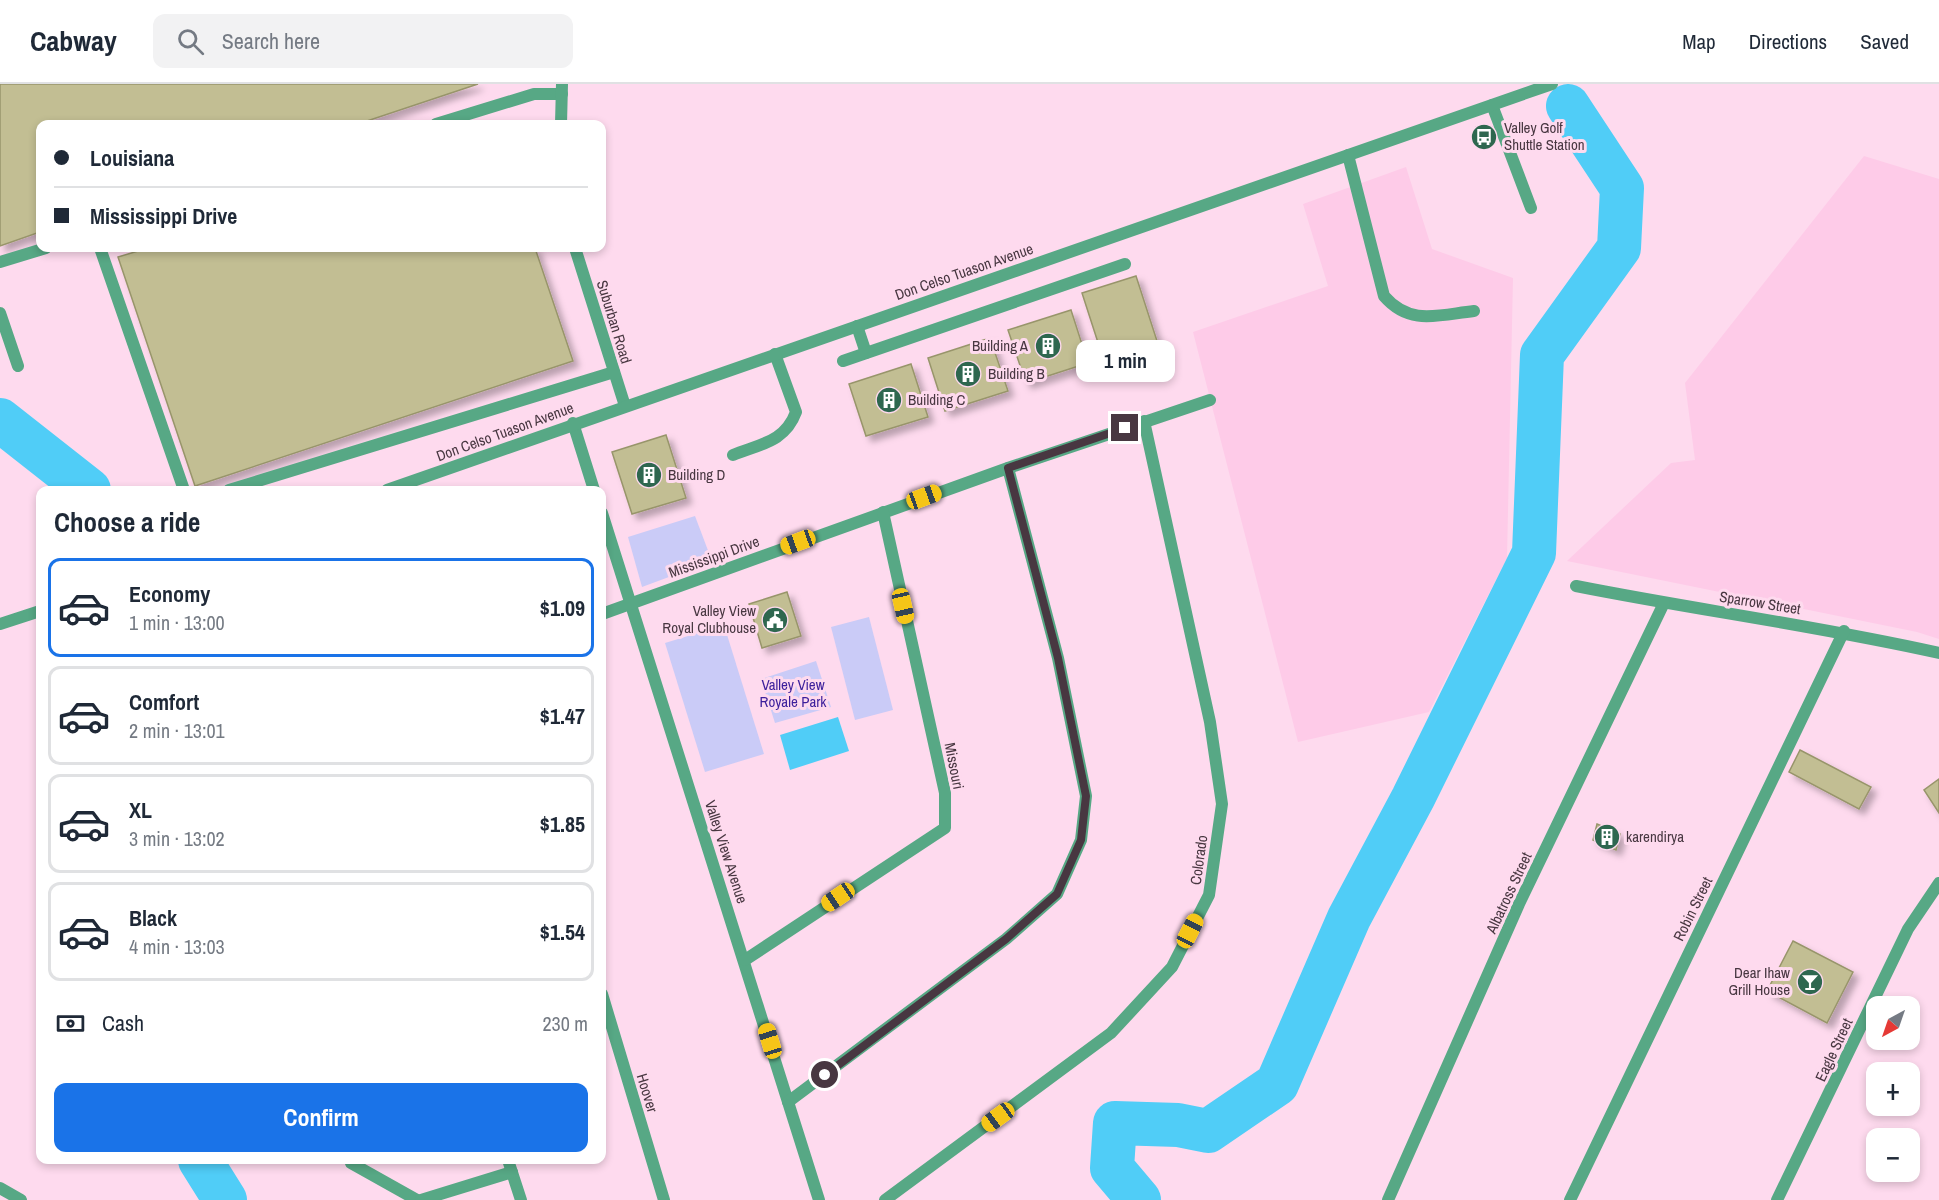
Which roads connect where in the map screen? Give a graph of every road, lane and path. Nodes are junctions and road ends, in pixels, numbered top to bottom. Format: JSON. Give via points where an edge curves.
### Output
{"nodes":[{"id":1,"x":1552,"y":84,"type":"edge"},
{"id":2,"x":562,"y":89,"type":"edge"},
{"id":3,"x":1492,"y":105,"type":"junction"},
{"id":4,"x":449,"y":120,"type":"edge"},
{"id":5,"x":561,"y":120,"type":"edge"},
{"id":6,"x":1348,"y":155,"type":"junction"},
{"id":7,"x":1531,"y":208,"type":"dead end"},
{"id":8,"x":36,"y":251,"type":"edge"},
{"id":9,"x":101,"y":252,"type":"edge"},
{"id":10,"x":576,"y":252,"type":"edge"},
{"id":11,"x":0,"y":262,"type":"edge"},
{"id":12,"x":1125,"y":264,"type":"dead end"},
{"id":13,"x":1474,"y":312,"type":"dead end"},
{"id":14,"x":0,"y":313,"type":"edge"},
{"id":15,"x":857,"y":326,"type":"junction"},
{"id":16,"x":866,"y":353,"type":"junction"},
{"id":17,"x":775,"y":354,"type":"junction"},
{"id":18,"x":843,"y":361,"type":"dead end"},
{"id":19,"x":18,"y":366,"type":"dead end"},
{"id":20,"x":614,"y":372,"type":"junction"},
{"id":21,"x":1210,"y":400,"type":"dead end"},
{"id":22,"x":625,"y":406,"type":"junction"},
{"id":23,"x":1144,"y":421,"type":"junction"},
{"id":24,"x":573,"y":423,"type":"junction"},
{"id":25,"x":733,"y":455,"type":"dead end"},
{"id":26,"x":1008,"y":468,"type":"junction"},
{"id":27,"x":266,"y":484,"type":"edge"},
{"id":28,"x":183,"y":486,"type":"edge"},
{"id":29,"x":398,"y":486,"type":"edge"},
{"id":30,"x":593,"y":486,"type":"edge"},
{"id":31,"x":883,"y":512,"type":"junction"},
{"id":32,"x":606,"y":526,"type":"edge"},
{"id":33,"x":1576,"y":586,"type":"dead end"},
{"id":34,"x":630,"y":603,"type":"junction"},
{"id":35,"x":1664,"y":603,"type":"junction"},
{"id":36,"x":36,"y":611,"type":"edge"},
{"id":37,"x":606,"y":612,"type":"edge"},
{"id":38,"x":0,"y":624,"type":"edge"},
{"id":39,"x":1844,"y":631,"type":"junction"},
{"id":40,"x":1939,"y":653,"type":"edge"},
{"id":41,"x":1939,"y":883,"type":"edge"},
{"id":42,"x":745,"y":960,"type":"junction"},
{"id":43,"x":606,"y":1007,"type":"edge"},
{"id":44,"x":788,"y":1102,"type":"junction"},
{"id":45,"x":353,"y":1164,"type":"edge"},
{"id":46,"x":510,"y":1166,"type":"edge"},
{"id":47,"x":0,"y":1188,"type":"edge"},
{"id":48,"x":21,"y":1200,"type":"edge"},
{"id":49,"x":419,"y":1200,"type":"edge"},
{"id":50,"x":521,"y":1200,"type":"edge"},
{"id":51,"x":664,"y":1200,"type":"edge"},
{"id":52,"x":819,"y":1200,"type":"edge"},
{"id":53,"x":885,"y":1200,"type":"edge"},
{"id":54,"x":1388,"y":1200,"type":"edge"},
{"id":55,"x":1570,"y":1200,"type":"edge"},
{"id":56,"x":1777,"y":1200,"type":"edge"}],
"edges":[{"from":1,"to":3,"type":"street","name":"Don Celso Tuason Avenue"},
{"from":2,"to":4,"type":"street"},
{"from":2,"to":5,"type":"street"},
{"from":3,"to":6,"type":"street","name":"Don Celso Tuason Avenue"},
{"from":3,"to":7,"type":"street"},
{"from":6,"to":13,"type":"street","via":[[1384,296],[1395,309],[1412,317]]},
{"from":6,"to":15,"type":"street","name":"Don Celso Tuason Avenue"},
{"from":8,"to":11,"type":"street"},
{"from":9,"to":28,"type":"street"},
{"from":10,"to":20,"type":"street","name":"Suburban Road"},
{"from":12,"to":16,"type":"street"},
{"from":14,"to":19,"type":"street"},
{"from":15,"to":16,"type":"street"},
{"from":15,"to":17,"type":"street","name":"Don Celso Tuason Avenue"},
{"from":16,"to":18,"type":"street"},
{"from":17,"to":22,"type":"street","name":"Don Celso Tuason Avenue"},
{"from":17,"to":25,"type":"street","via":[[796,412],[790,429]]},
{"from":20,"to":22,"type":"street","name":"Suburban Road"},
{"from":20,"to":27,"type":"street"},
{"from":21,"to":23,"type":"street","name":"Mississippi Drive"},
{"from":22,"to":24,"type":"street","name":"Don Celso Tuason Avenue"},
{"from":23,"to":26,"type":"street","name":"Mississippi Drive"},
{"from":23,"to":53,"type":"street","name":"Colorado","via":[[1210,722],[1222,804],[1209,895],[1172,967],[1111,1033]]},
{"from":24,"to":29,"type":"street","name":"Don Celso Tuason Avenue"},
{"from":24,"to":30,"type":"street"},
{"from":26,"to":31,"type":"street","name":"Mississippi Drive"},
{"from":26,"to":44,"type":"street","via":[[1058,658],[1086,796],[1081,840],[1057,894],[1006,939]]},
{"from":31,"to":34,"type":"street","name":"Mississippi Drive"},
{"from":31,"to":42,"type":"street","name":"Missouri","via":[[945,793],[945,828]]},
{"from":32,"to":34,"type":"street","name":"Valley View Avenue"},
{"from":33,"to":35,"type":"street","name":"Sparrow Street"},
{"from":34,"to":37,"type":"street","name":"Mississippi Drive"},
{"from":34,"to":42,"type":"street","name":"Valley View Avenue"},
{"from":35,"to":39,"type":"street","name":"Sparrow Street"},
{"from":35,"to":54,"type":"street","name":"Albatross Street","via":[[1520,903]]},
{"from":36,"to":38,"type":"street"},
{"from":39,"to":40,"type":"street","name":"Sparrow Street"},
{"from":39,"to":55,"type":"street","name":"Robin Street"},
{"from":41,"to":56,"type":"street","name":"Eagle Street","via":[[1908,929]]},
{"from":42,"to":44,"type":"street","name":"Valley View Avenue"},
{"from":43,"to":51,"type":"street","name":"Hoover"},
{"from":44,"to":52,"type":"street","name":"Valley View Avenue"},
{"from":45,"to":49,"type":"street"},
{"from":46,"to":49,"type":"street"},
{"from":46,"to":50,"type":"street"},
{"from":47,"to":48,"type":"street"}]}
